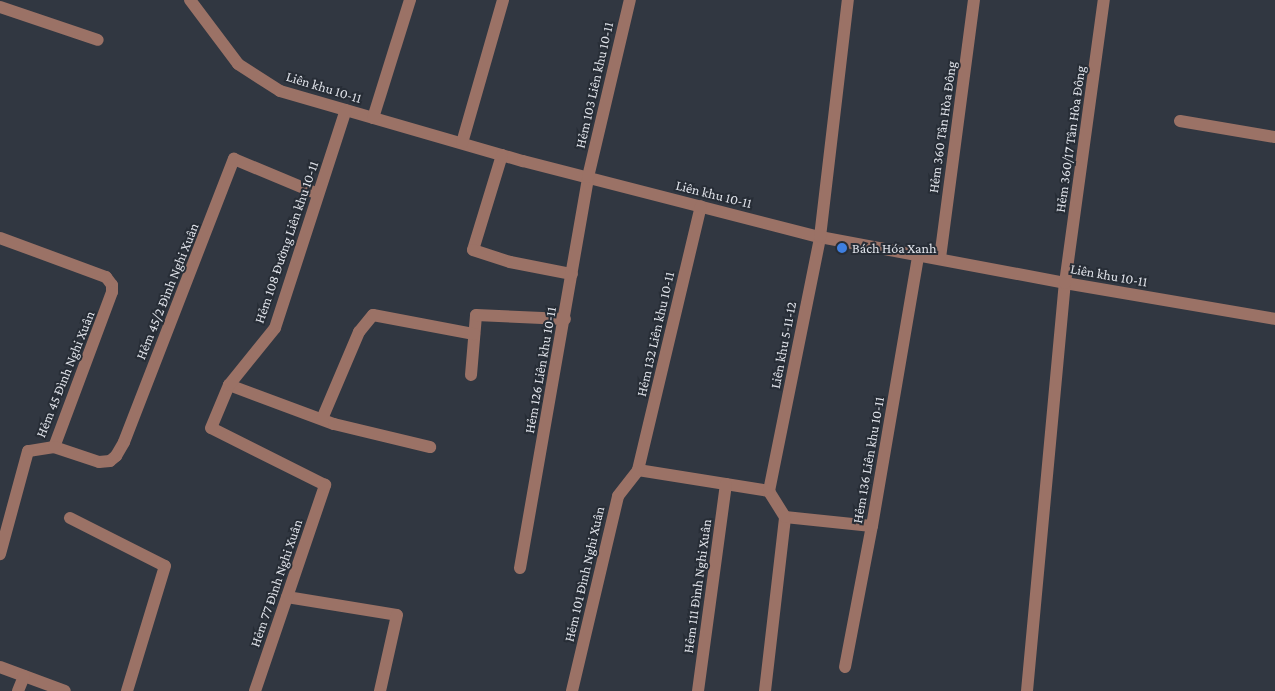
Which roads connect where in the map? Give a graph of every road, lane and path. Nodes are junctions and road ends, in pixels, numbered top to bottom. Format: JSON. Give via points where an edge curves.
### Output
{"nodes":[{"id":1,"x":190,"y":0,"type":"edge"},
{"id":2,"x":410,"y":0,"type":"edge"},
{"id":3,"x":503,"y":0,"type":"edge"},
{"id":4,"x":630,"y":0,"type":"edge"},
{"id":5,"x":848,"y":0,"type":"edge"},
{"id":6,"x":974,"y":0,"type":"edge"},
{"id":7,"x":1104,"y":0,"type":"edge"},
{"id":8,"x":0,"y":7,"type":"edge"},
{"id":9,"x":98,"y":40,"type":"dead end"},
{"id":10,"x":346,"y":110,"type":"junction"},
{"id":11,"x":373,"y":118,"type":"junction"},
{"id":12,"x":1180,"y":121,"type":"dead end"},
{"id":13,"x":1275,"y":137,"type":"edge"},
{"id":14,"x":462,"y":143,"type":"junction"},
{"id":15,"x":502,"y":154,"type":"junction"},
{"id":16,"x":588,"y":177,"type":"junction"},
{"id":17,"x":318,"y":194,"type":"junction"},
{"id":18,"x":701,"y":206,"type":"junction"},
{"id":19,"x":820,"y":237,"type":"junction"},
{"id":20,"x":0,"y":238,"type":"edge"},
{"id":21,"x":918,"y":256,"type":"junction"},
{"id":22,"x":940,"y":258,"type":"junction"},
{"id":23,"x":572,"y":274,"type":"junction"},
{"id":24,"x":1065,"y":283,"type":"junction"},
{"id":25,"x":565,"y":319,"type":"junction"},
{"id":26,"x":1275,"y":319,"type":"edge"},
{"id":27,"x":474,"y":334,"type":"junction"},
{"id":28,"x":471,"y":375,"type":"dead end"},
{"id":29,"x":230,"y":385,"type":"junction"},
{"id":30,"x":322,"y":419,"type":"junction"},
{"id":31,"x":54,"y":447,"type":"junction"},
{"id":32,"x":430,"y":448,"type":"dead end"},
{"id":33,"x":638,"y":470,"type":"junction"},
{"id":34,"x":726,"y":484,"type":"junction"},
{"id":35,"x":325,"y":485,"type":"joint"},
{"id":36,"x":769,"y":491,"type":"junction"},
{"id":37,"x":785,"y":517,"type":"junction"},
{"id":38,"x":70,"y":518,"type":"dead end"},
{"id":39,"x":872,"y":526,"type":"junction"},
{"id":40,"x":0,"y":554,"type":"edge"},
{"id":41,"x":520,"y":568,"type":"dead end"},
{"id":42,"x":287,"y":597,"type":"junction"},
{"id":43,"x":0,"y":667,"type":"edge"},
{"id":44,"x":845,"y":667,"type":"dead end"},
{"id":45,"x":24,"y":676,"type":"junction"},
{"id":46,"x":18,"y":691,"type":"edge"},
{"id":47,"x":65,"y":691,"type":"edge"},
{"id":48,"x":127,"y":691,"type":"edge"},
{"id":49,"x":255,"y":691,"type":"edge"},
{"id":50,"x":380,"y":691,"type":"edge"},
{"id":51,"x":572,"y":691,"type":"edge"},
{"id":52,"x":698,"y":691,"type":"edge"},
{"id":53,"x":765,"y":691,"type":"edge"},
{"id":54,"x":1027,"y":691,"type":"edge"}],
"edges":[{"from":1,"to":10,"type":"street","name":"Liên khu 10-11","via":[[238,64],[280,91]]},
{"from":2,"to":11,"type":"street"},
{"from":3,"to":14,"type":"street"},
{"from":4,"to":16,"type":"street","name":"Hẻm 103 Liên khu 10-11"},
{"from":5,"to":19,"type":"street","name":"Liên khu 5-11-12"},
{"from":6,"to":22,"type":"street","name":"Hẻm 360 Tân Hòa Đông"},
{"from":7,"to":24,"type":"street","name":"Hẻm 360/17 Tân Hòa Đông"},
{"from":8,"to":9,"type":"street"},
{"from":10,"to":11,"type":"street","name":"Liên khu 10-11"},
{"from":10,"to":17,"type":"street","name":"Hẻm 108 Đường Liên khu 10-11"},
{"from":11,"to":14,"type":"street","name":"Liên khu 10-11"},
{"from":12,"to":13,"type":"street"},
{"from":14,"to":15,"type":"street","name":"Liên khu 10-11"},
{"from":15,"to":16,"type":"street","name":"Liên khu 10-11"},
{"from":15,"to":23,"type":"street","via":[[473,250],[510,262]]},
{"from":16,"to":18,"type":"street","name":"Liên khu 10-11"},
{"from":16,"to":23,"type":"street","name":"Hẻm 126 Liên khu 10-11"},
{"from":17,"to":29,"type":"street","name":"Hẻm 108 Đường Liên khu 10-11","via":[[275,328]]},
{"from":17,"to":31,"type":"street","name":"Hẻm 45/2 Đình Nghi Xuân","via":[[234,159],[116,456],[110,461],[99,462]]},
{"from":18,"to":19,"type":"street","name":"Liên khu 10-11"},
{"from":18,"to":33,"type":"street","name":"Hẻm 132 Liên khu 10-11"},
{"from":19,"to":21,"type":"street","name":"Liên khu 10-11"},
{"from":19,"to":36,"type":"street","name":"Liên khu 5-11-12"},
{"from":20,"to":31,"type":"street","name":"Hẻm 45 Đình Nghi Xuân","via":[[106,276],[112,285],[110,301]]},
{"from":21,"to":22,"type":"street","name":"Liên khu 10-11"},
{"from":21,"to":39,"type":"street","name":"Hẻm 136 Liên khu 10-11"},
{"from":22,"to":24,"type":"street","name":"Liên khu 10-11"},
{"from":23,"to":25,"type":"street","name":"Hẻm 126 Liên khu 10-11"},
{"from":24,"to":26,"type":"street","name":"Liên khu 10-11"},
{"from":24,"to":54,"type":"street","name":"Hẻm 360/17 Tân Hòa Đông"},
{"from":25,"to":27,"type":"street","via":[[476,315]]},
{"from":25,"to":41,"type":"street","name":"Hẻm 126 Liên khu 10-11"},
{"from":27,"to":28,"type":"street"},
{"from":27,"to":30,"type":"street","via":[[373,315],[359,332]]},
{"from":29,"to":30,"type":"street"},
{"from":29,"to":35,"type":"street","name":"Hẻm 108 Đường Liên khu 10-11","via":[[211,428]]},
{"from":30,"to":32,"type":"street"},
{"from":31,"to":40,"type":"street","name":"Hẻm 45 Đình Nghi Xuân","via":[[28,451]]},
{"from":33,"to":34,"type":"street"},
{"from":33,"to":51,"type":"street","name":"Hẻm 101 Đình Nghi Xuân","via":[[618,496]]},
{"from":34,"to":36,"type":"street"},
{"from":34,"to":52,"type":"street","name":"Hẻm 111 Đình Nghi Xuân"},
{"from":35,"to":42,"type":"street","name":"Hẻm 77 Đình Nghi Xuân"},
{"from":36,"to":37,"type":"street"},
{"from":37,"to":39,"type":"street"},
{"from":37,"to":53,"type":"street"},
{"from":38,"to":48,"type":"street","via":[[165,566]]},
{"from":39,"to":44,"type":"street","name":"Hẻm 136 Liên khu 10-11"},
{"from":42,"to":49,"type":"street","name":"Hẻm 77 Đình Nghi Xuân"},
{"from":42,"to":50,"type":"street","via":[[397,615]]},
{"from":43,"to":45,"type":"street"},
{"from":45,"to":46,"type":"street"},
{"from":45,"to":47,"type":"street"}]}
